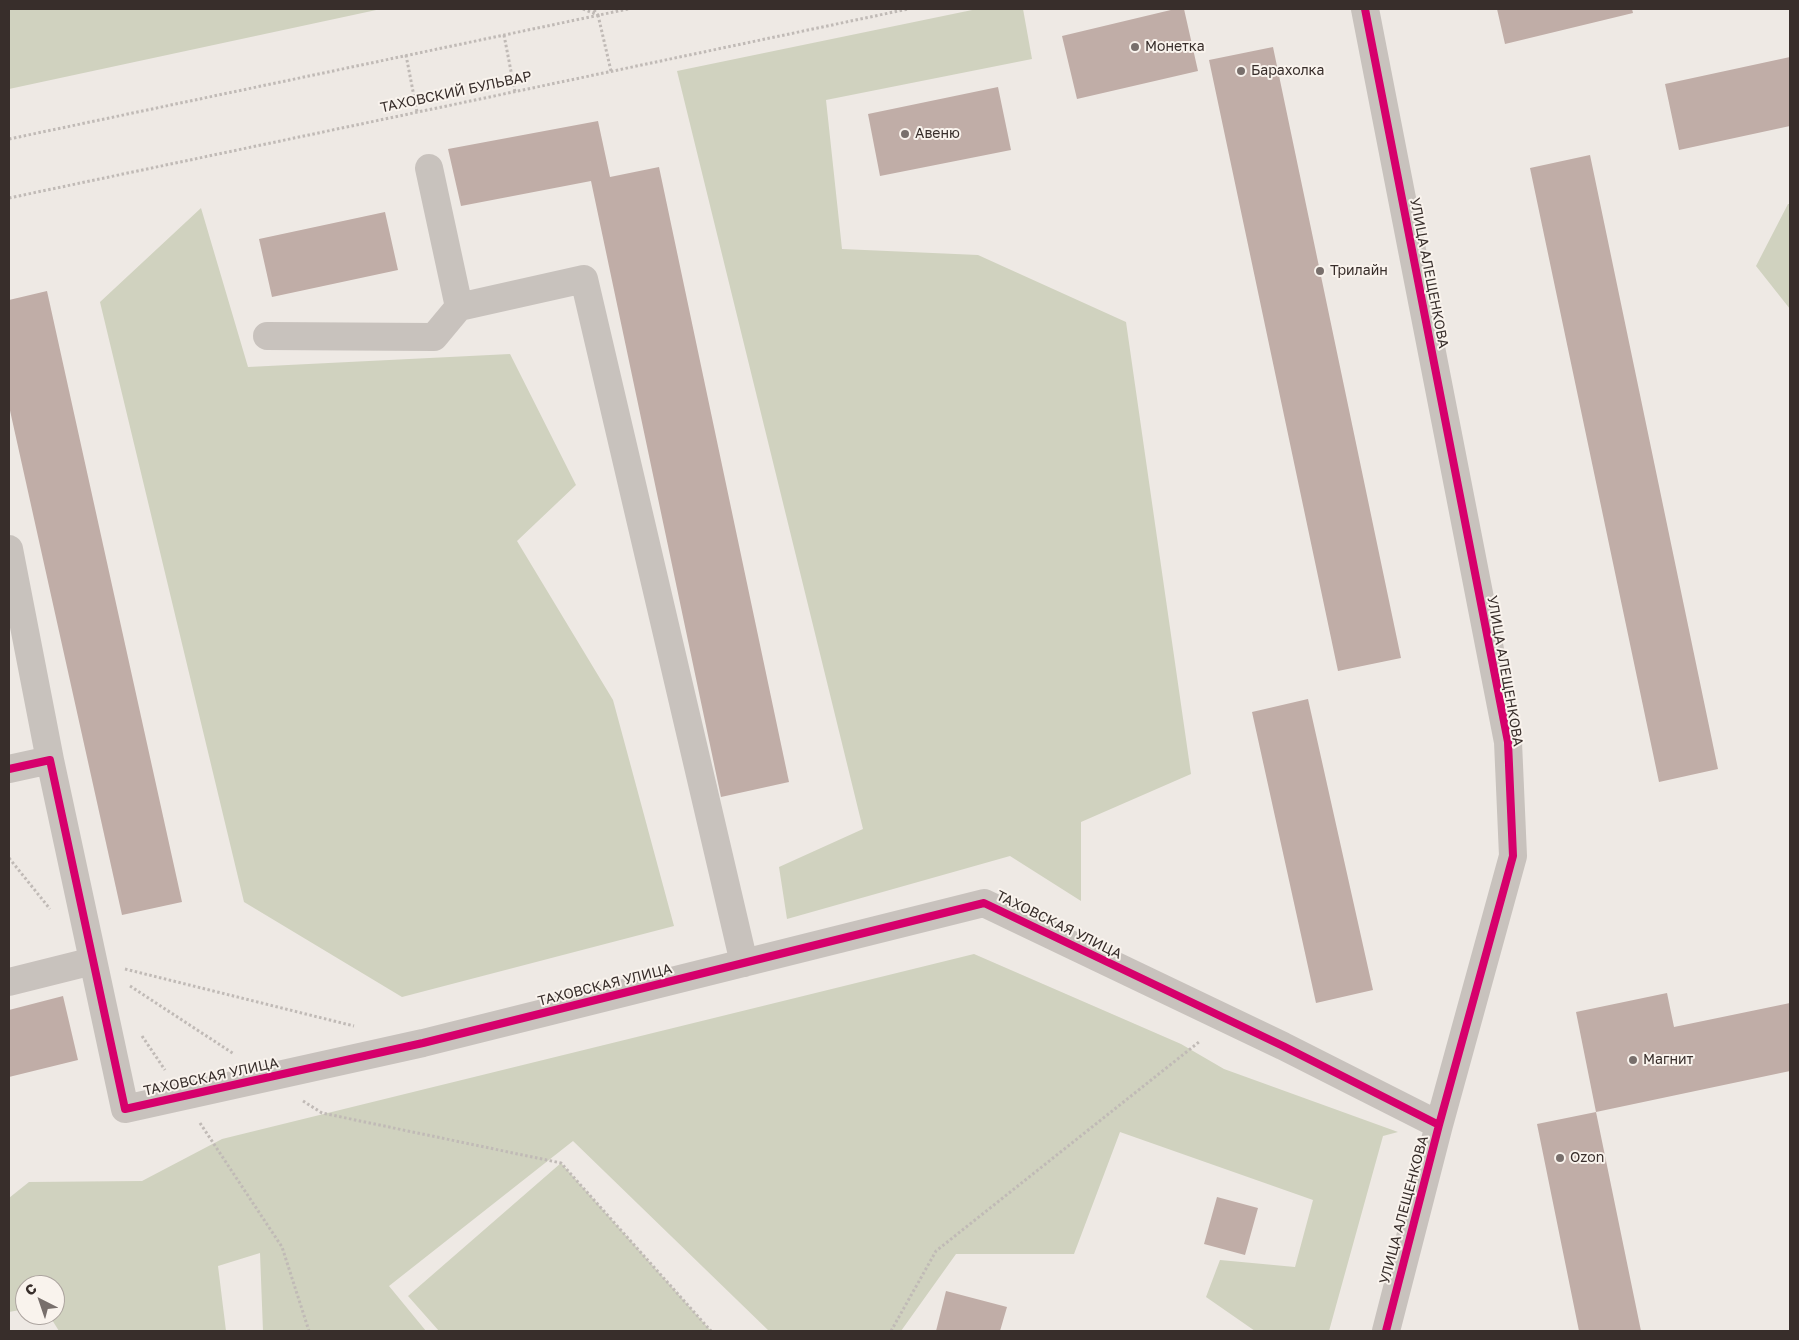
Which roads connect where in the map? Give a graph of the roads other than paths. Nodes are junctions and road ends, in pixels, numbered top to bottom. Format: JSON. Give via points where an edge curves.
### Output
{"nodes":[{"id":1,"x":1365,"y":9,"type":"edge"},
{"id":2,"x":429,"y":168,"type":"dead end"},
{"id":3,"x":460,"y":307,"type":"junction"},
{"id":4,"x":267,"y":336,"type":"dead end"},
{"id":5,"x":9,"y":549,"type":"edge"},
{"id":6,"x":50,"y":760,"type":"junction"},
{"id":7,"x":9,"y":769,"type":"edge"},
{"id":8,"x":93,"y":962,"type":"junction"},
{"id":9,"x":744,"y":963,"type":"junction"},
{"id":10,"x":9,"y":982,"type":"edge"},
{"id":11,"x":1439,"y":1125,"type":"junction"},
{"id":12,"x":1386,"y":1331,"type":"edge"}],
"edges":[{"from":1,"to":11,"type":"street","name":"УЛИЦА АЛЕЩЕНКОВА","via":[[1508,742],[1513,856]]},
{"from":2,"to":3,"type":"street"},
{"from":3,"to":4,"type":"street","via":[[434,337]]},
{"from":3,"to":9,"type":"street","via":[[584,278]]},
{"from":5,"to":6,"type":"street","name":"ТАХОВСКАЯ УЛИЦА"},
{"from":6,"to":7,"type":"street"},
{"from":6,"to":8,"type":"street","name":"ТАХОВСКАЯ УЛИЦА"},
{"from":8,"to":9,"type":"street","name":"ТАХОВСКАЯ УЛИЦА","via":[[125,1109],[423,1043]]},
{"from":8,"to":10,"type":"street"},
{"from":9,"to":11,"type":"street","name":"ТАХОВСКАЯ УЛИЦА","via":[[984,903],[1283,1046]]},
{"from":11,"to":12,"type":"street","name":"УЛИЦА АЛЕЩЕНКОВА"}]}
